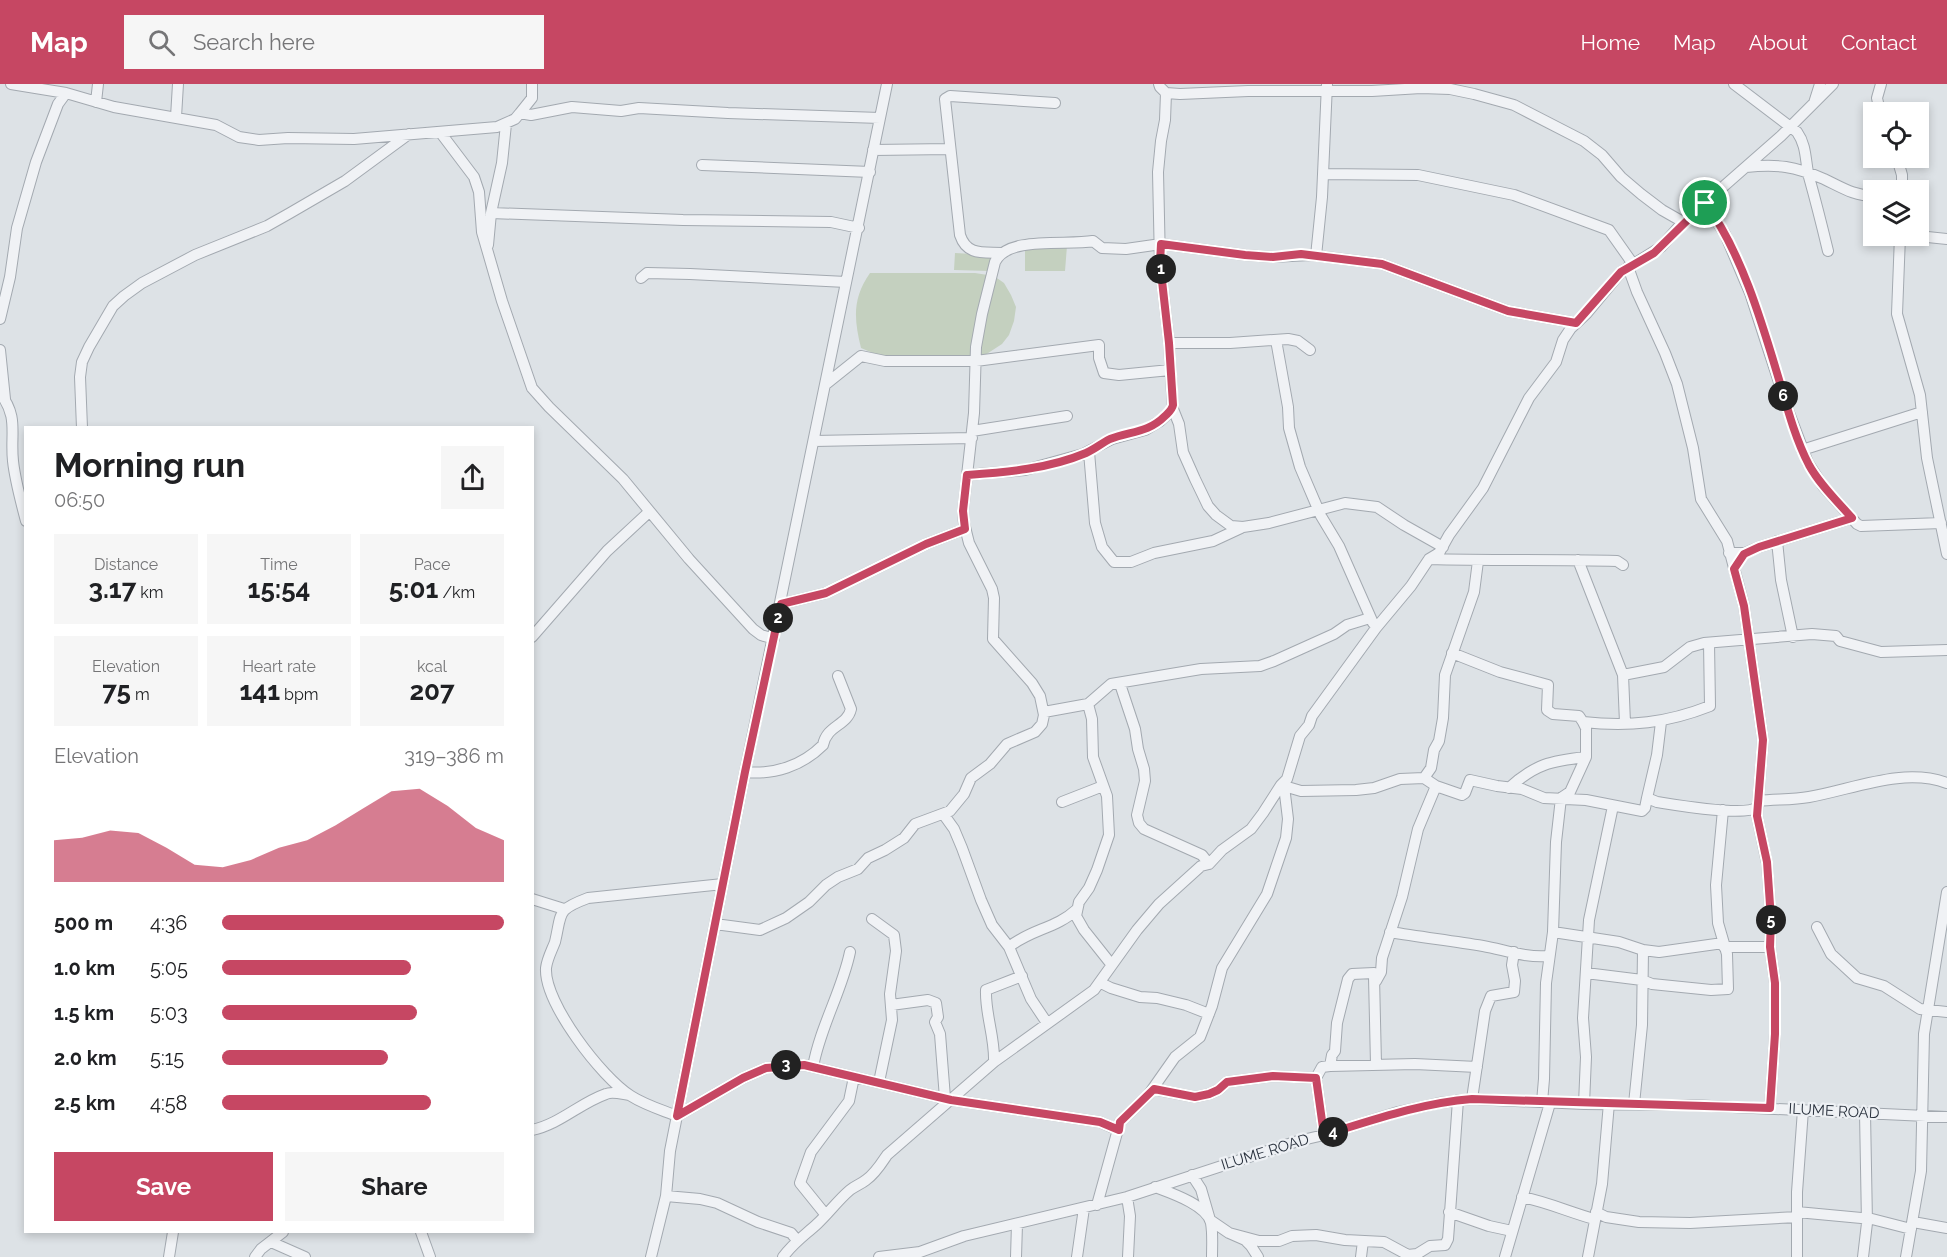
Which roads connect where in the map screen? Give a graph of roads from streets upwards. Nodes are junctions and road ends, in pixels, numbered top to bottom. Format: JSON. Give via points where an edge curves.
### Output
{"nodes":[{"id":1,"x":11,"y":84,"type":"edge"},
{"id":2,"x":98,"y":84,"type":"edge"},
{"id":3,"x":178,"y":84,"type":"edge"},
{"id":4,"x":532,"y":84,"type":"edge"},
{"id":5,"x":887,"y":84,"type":"edge"},
{"id":6,"x":1734,"y":84,"type":"edge"},
{"id":7,"x":1820,"y":84,"type":"edge"},
{"id":8,"x":1833,"y":84,"type":"edge"},
{"id":9,"x":1881,"y":84,"type":"edge"},
{"id":10,"x":1163,"y":88,"type":"edge"},
{"id":11,"x":1327,"y":88,"type":"edge"},
{"id":12,"x":1474,"y":89,"type":"edge"},
{"id":13,"x":66,"y":93,"type":"junction"},
{"id":14,"x":96,"y":102,"type":"junction"},
{"id":15,"x":1878,"y":102,"type":"edge"},
{"id":16,"x":1055,"y":103,"type":"dead end"},
{"id":17,"x":1814,"y":103,"type":"junction"},
{"id":18,"x":520,"y":113,"type":"junction"},
{"id":19,"x":176,"y":117,"type":"junction"},
{"id":20,"x":880,"y":118,"type":"junction"},
{"id":21,"x":506,"y":124,"type":"junction"},
{"id":22,"x":1790,"y":127,"type":"junction"},
{"id":23,"x":440,"y":132,"type":"junction"},
{"id":24,"x":409,"y":134,"type":"junction"},
{"id":25,"x":950,"y":149,"type":"junction"},
{"id":26,"x":873,"y":150,"type":"junction"},
{"id":27,"x":702,"y":165,"type":"dead end"},
{"id":28,"x":1745,"y":167,"type":"junction"},
{"id":29,"x":870,"y":172,"type":"junction"},
{"id":30,"x":1808,"y":173,"type":"junction"},
{"id":31,"x":1323,"y":174,"type":"junction"},
{"id":32,"x":1863,"y":195,"type":"edge"},
{"id":33,"x":1705,"y":203,"type":"junction"},
{"id":34,"x":491,"y":213,"type":"junction"},
{"id":35,"x":1683,"y":222,"type":"junction"},
{"id":36,"x":859,"y":228,"type":"junction"},
{"id":37,"x":1929,"y":237,"type":"edge"},
{"id":38,"x":1947,"y":239,"type":"edge"},
{"id":39,"x":1161,"y":244,"type":"junction"},
{"id":40,"x":1900,"y":246,"type":"edge"},
{"id":41,"x":1828,"y":251,"type":"dead end"},
{"id":42,"x":488,"y":252,"type":"junction"},
{"id":43,"x":1002,"y":253,"type":"junction"},
{"id":44,"x":1316,"y":256,"type":"junction"},
{"id":45,"x":1631,"y":265,"type":"junction"},
{"id":46,"x":641,"y":278,"type":"dead end"},
{"id":47,"x":846,"y":282,"type":"junction"},
{"id":48,"x":0,"y":319,"type":"edge"},
{"id":49,"x":1576,"y":323,"type":"junction"},
{"id":50,"x":1276,"y":340,"type":"junction"},
{"id":51,"x":1169,"y":343,"type":"junction"},
{"id":52,"x":1310,"y":350,"type":"dead end"},
{"id":53,"x":0,"y":351,"type":"edge"},
{"id":54,"x":976,"y":361,"type":"junction"},
{"id":55,"x":1170,"y":370,"type":"junction"},
{"id":56,"x":826,"y":384,"type":"junction"},
{"id":57,"x":2,"y":396,"type":"edge"},
{"id":58,"x":1173,"y":409,"type":"junction"},
{"id":59,"x":1922,"y":412,"type":"junction"},
{"id":60,"x":1067,"y":416,"type":"dead end"},
{"id":61,"x":82,"y":426,"type":"edge"},
{"id":62,"x":972,"y":434,"type":"junction"},
{"id":63,"x":814,"y":441,"type":"junction"},
{"id":64,"x":1802,"y":450,"type":"junction"},
{"id":65,"x":1089,"y":452,"type":"junction"},
{"id":66,"x":967,"y":475,"type":"junction"},
{"id":67,"x":1942,"y":507,"type":"edge"},
{"id":68,"x":1318,"y":510,"type":"junction"},
{"id":69,"x":24,"y":512,"type":"edge"},
{"id":70,"x":649,"y":512,"type":"junction"},
{"id":71,"x":1852,"y":518,"type":"junction"},
{"id":72,"x":1941,"y":523,"type":"junction"},
{"id":73,"x":1243,"y":527,"type":"junction"},
{"id":74,"x":965,"y":529,"type":"junction"},
{"id":75,"x":1777,"y":541,"type":"junction"},
{"id":76,"x":1443,"y":547,"type":"junction"},
{"id":77,"x":1729,"y":554,"type":"junction"},
{"id":78,"x":1744,"y":554,"type":"junction"},
{"id":79,"x":1947,"y":554,"type":"edge"},
{"id":80,"x":1429,"y":559,"type":"junction"},
{"id":81,"x":1578,"y":560,"type":"junction"},
{"id":82,"x":1478,"y":561,"type":"junction"},
{"id":83,"x":1623,"y":565,"type":"dead end"},
{"id":84,"x":1734,"y":569,"type":"junction"},
{"id":85,"x":781,"y":604,"type":"junction"},
{"id":86,"x":1370,"y":618,"type":"junction"},
{"id":87,"x":1376,"y":628,"type":"junction"},
{"id":88,"x":534,"y":635,"type":"edge"},
{"id":89,"x":1792,"y":637,"type":"junction"},
{"id":90,"x":774,"y":639,"type":"junction"},
{"id":91,"x":1748,"y":640,"type":"junction"},
{"id":92,"x":1709,"y":643,"type":"junction"},
{"id":93,"x":1947,"y":650,"type":"edge"},
{"id":94,"x":1452,"y":653,"type":"junction"},
{"id":95,"x":1623,"y":675,"type":"junction"},
{"id":96,"x":838,"y":676,"type":"dead end"},
{"id":97,"x":1120,"y":684,"type":"junction"},
{"id":98,"x":1088,"y":704,"type":"junction"},
{"id":99,"x":1044,"y":712,"type":"junction"},
{"id":100,"x":1583,"y":722,"type":"junction"},
{"id":101,"x":1661,"y":722,"type":"junction"},
{"id":102,"x":1625,"y":723,"type":"junction"},
{"id":103,"x":1586,"y":757,"type":"junction"},
{"id":104,"x":745,"y":772,"type":"junction"},
{"id":105,"x":1424,"y":778,"type":"junction"},
{"id":106,"x":1947,"y":783,"type":"edge"},
{"id":107,"x":1282,"y":785,"type":"junction"},
{"id":108,"x":1103,"y":786,"type":"junction"},
{"id":109,"x":1436,"y":786,"type":"junction"},
{"id":110,"x":1509,"y":788,"type":"junction"},
{"id":111,"x":1561,"y":798,"type":"junction"},
{"id":112,"x":1647,"y":798,"type":"junction"},
{"id":113,"x":1062,"y":802,"type":"dead end"},
{"id":114,"x":1758,"y":804,"type":"junction"},
{"id":115,"x":1613,"y":806,"type":"junction"},
{"id":116,"x":1723,"y":810,"type":"junction"},
{"id":117,"x":944,"y":815,"type":"junction"},
{"id":118,"x":1209,"y":864,"type":"junction"},
{"id":119,"x":723,"y":884,"type":"junction"},
{"id":120,"x":1947,"y":892,"type":"edge"},
{"id":121,"x":534,"y":900,"type":"edge"},
{"id":122,"x":564,"y":909,"type":"junction"},
{"id":123,"x":1076,"y":910,"type":"junction"},
{"id":124,"x":872,"y":919,"type":"dead end"},
{"id":125,"x":715,"y":924,"type":"junction"},
{"id":126,"x":1817,"y":927,"type":"dead end"},
{"id":127,"x":1390,"y":932,"type":"junction"},
{"id":128,"x":1553,"y":932,"type":"junction"},
{"id":129,"x":1588,"y":936,"type":"junction"},
{"id":130,"x":1724,"y":945,"type":"junction"},
{"id":131,"x":1008,"y":947,"type":"junction"},
{"id":132,"x":1770,"y":947,"type":"junction"},
{"id":133,"x":1643,"y":950,"type":"junction"},
{"id":134,"x":850,"y":952,"type":"dead end"},
{"id":135,"x":1514,"y":952,"type":"junction"},
{"id":136,"x":1549,"y":954,"type":"junction"},
{"id":137,"x":1111,"y":964,"type":"junction"},
{"id":138,"x":1586,"y":973,"type":"junction"},
{"id":139,"x":1374,"y":974,"type":"junction"},
{"id":140,"x":1022,"y":976,"type":"junction"},
{"id":141,"x":1642,"y":980,"type":"junction"},
{"id":142,"x":1101,"y":982,"type":"junction"},
{"id":143,"x":891,"y":1005,"type":"junction"},
{"id":144,"x":1928,"y":1010,"type":"junction"},
{"id":145,"x":1947,"y":1012,"type":"edge"},
{"id":146,"x":1209,"y":1014,"type":"junction"},
{"id":147,"x":1047,"y":1023,"type":"junction"},
{"id":148,"x":994,"y":1062,"type":"junction"},
{"id":149,"x":1376,"y":1064,"type":"junction"},
{"id":150,"x":1330,"y":1066,"type":"junction"},
{"id":151,"x":813,"y":1067,"type":"junction"},
{"id":152,"x":1477,"y":1067,"type":"junction"},
{"id":153,"x":854,"y":1077,"type":"junction"},
{"id":154,"x":1316,"y":1078,"type":"junction"},
{"id":155,"x":879,"y":1082,"type":"junction"},
{"id":156,"x":1154,"y":1089,"type":"junction"},
{"id":157,"x":629,"y":1095,"type":"junction"},
{"id":158,"x":948,"y":1099,"type":"junction"},
{"id":159,"x":1472,"y":1099,"type":"junction"},
{"id":160,"x":1458,"y":1100,"type":"junction"},
{"id":161,"x":1546,"y":1102,"type":"junction"},
{"id":162,"x":1609,"y":1103,"type":"junction"},
{"id":163,"x":1584,"y":1104,"type":"junction"},
{"id":164,"x":1634,"y":1104,"type":"junction"},
{"id":165,"x":1770,"y":1108,"type":"junction"},
{"id":166,"x":1803,"y":1110,"type":"junction"},
{"id":167,"x":1865,"y":1113,"type":"junction"},
{"id":168,"x":677,"y":1116,"type":"junction"},
{"id":169,"x":1923,"y":1116,"type":"junction"},
{"id":170,"x":1947,"y":1116,"type":"edge"},
{"id":171,"x":534,"y":1129,"type":"edge"},
{"id":172,"x":1119,"y":1130,"type":"junction"},
{"id":173,"x":1324,"y":1135,"type":"junction"},
{"id":174,"x":1192,"y":1175,"type":"junction"},
{"id":175,"x":1155,"y":1187,"type":"junction"},
{"id":176,"x":666,"y":1196,"type":"junction"},
{"id":177,"x":1127,"y":1197,"type":"junction"},
{"id":178,"x":1522,"y":1197,"type":"junction"},
{"id":179,"x":1097,"y":1205,"type":"junction"},
{"id":180,"x":1084,"y":1208,"type":"junction"},
{"id":181,"x":1449,"y":1212,"type":"junction"},
{"id":182,"x":825,"y":1214,"type":"junction"},
{"id":183,"x":1797,"y":1214,"type":"junction"},
{"id":184,"x":1595,"y":1215,"type":"junction"},
{"id":185,"x":1867,"y":1218,"type":"junction"},
{"id":186,"x":1210,"y":1220,"type":"junction"},
{"id":187,"x":1017,"y":1224,"type":"junction"},
{"id":188,"x":1912,"y":1225,"type":"junction"},
{"id":189,"x":1947,"y":1228,"type":"edge"},
{"id":190,"x":1512,"y":1231,"type":"junction"},
{"id":191,"x":173,"y":1233,"type":"edge"},
{"id":192,"x":282,"y":1233,"type":"edge"},
{"id":193,"x":421,"y":1233,"type":"edge"},
{"id":194,"x":1229,"y":1233,"type":"junction"},
{"id":195,"x":797,"y":1240,"type":"junction"},
{"id":196,"x":1363,"y":1241,"type":"junction"},
{"id":197,"x":271,"y":1242,"type":"junction"},
{"id":198,"x":919,"y":1255,"type":"edge"},
{"id":199,"x":1407,"y":1256,"type":"edge"},
{"id":200,"x":170,"y":1257,"type":"edge"},
{"id":201,"x":255,"y":1257,"type":"edge"},
{"id":202,"x":305,"y":1257,"type":"edge"},
{"id":203,"x":430,"y":1257,"type":"edge"},
{"id":204,"x":651,"y":1257,"type":"edge"},
{"id":205,"x":783,"y":1257,"type":"edge"},
{"id":206,"x":879,"y":1257,"type":"edge"},
{"id":207,"x":1016,"y":1257,"type":"edge"},
{"id":208,"x":1077,"y":1257,"type":"edge"},
{"id":209,"x":1128,"y":1257,"type":"edge"},
{"id":210,"x":1212,"y":1257,"type":"edge"},
{"id":211,"x":1258,"y":1257,"type":"edge"},
{"id":212,"x":1361,"y":1257,"type":"edge"},
{"id":213,"x":1505,"y":1257,"type":"edge"},
{"id":214,"x":1588,"y":1257,"type":"edge"},
{"id":215,"x":1797,"y":1257,"type":"edge"},
{"id":216,"x":1863,"y":1257,"type":"edge"},
{"id":217,"x":1906,"y":1257,"type":"edge"}],
"edges":[{"from":1,"to":13,"type":"street"},
{"from":2,"to":14,"type":"street"},
{"from":3,"to":19,"type":"street"},
{"from":4,"to":18,"type":"street","via":[[532,98]]},
{"from":5,"to":20,"type":"street"},
{"from":6,"to":22,"type":"street"},
{"from":7,"to":17,"type":"street"},
{"from":8,"to":17,"type":"street"},
{"from":9,"to":15,"type":"street"},
{"from":10,"to":11,"type":"street","via":[[1180,94]]},
{"from":10,"to":39,"type":"street","via":[[1165,120],[1158,172]]},
{"from":11,"to":12,"type":"street"},
{"from":11,"to":31,"type":"street"},
{"from":12,"to":35,"type":"street","via":[[1584,141],[1641,195]]},
{"from":13,"to":14,"type":"street"},
{"from":13,"to":48,"type":"street","via":[[36,162],[17,228]]},
{"from":14,"to":19,"type":"street"},
{"from":16,"to":25,"type":"street","via":[[947,97]]},
{"from":17,"to":22,"type":"street"},
{"from":18,"to":20,"type":"street","via":[[531,115],[572,107]]},
{"from":18,"to":21,"type":"street"},
{"from":19,"to":24,"type":"street","via":[[259,140]]},
{"from":20,"to":26,"type":"street"},
{"from":21,"to":23,"type":"street"},
{"from":21,"to":34,"type":"street"},
{"from":22,"to":28,"type":"street"},
{"from":22,"to":30,"type":"street","via":[[1804,144]]},
{"from":23,"to":24,"type":"street"},
{"from":23,"to":42,"type":"street","via":[[477,184]]},
{"from":24,"to":61,"type":"street","via":[[345,181],[290,213],[195,255],[124,296],[113,306],[82,362]]},
{"from":25,"to":26,"type":"street"},
{"from":25,"to":43,"type":"street","via":[[963,244],[970,250]]},
{"from":26,"to":29,"type":"street"},
{"from":27,"to":29,"type":"street"},
{"from":28,"to":30,"type":"street","via":[[1782,165]]},
{"from":28,"to":33,"type":"street"},
{"from":29,"to":36,"type":"street"},
{"from":30,"to":32,"type":"street"},
{"from":30,"to":41,"type":"street"},
{"from":31,"to":44,"type":"street"},
{"from":31,"to":45,"type":"street","via":[[1418,175],[1514,195],[1609,230]]},
{"from":33,"to":35,"type":"street"},
{"from":33,"to":64,"type":"street","via":[[1725,234],[1750,293]]},
{"from":34,"to":36,"type":"street","via":[[831,222]]},
{"from":34,"to":42,"type":"street"},
{"from":35,"to":45,"type":"street","via":[[1654,253]]},
{"from":36,"to":47,"type":"street"},
{"from":37,"to":38,"type":"street"},
{"from":39,"to":43,"type":"street","via":[[1126,249],[1102,248],[1093,241],[1068,241],[1016,246]]},
{"from":39,"to":44,"type":"street","via":[[1252,256]]},
{"from":39,"to":51,"type":"street"},
{"from":40,"to":59,"type":"street","via":[[1897,314]]},
{"from":42,"to":70,"type":"street","via":[[532,388],[623,479]]},
{"from":43,"to":54,"type":"street","via":[[995,262],[982,314]]},
{"from":44,"to":49,"type":"street","via":[[1382,264],[1508,311]]},
{"from":45,"to":49,"type":"street"},
{"from":45,"to":77,"type":"street","via":[[1637,292],[1677,384],[1701,499],[1722,531]]},
{"from":46,"to":47,"type":"street","via":[[647,273]]},
{"from":47,"to":56,"type":"street"},
{"from":49,"to":76,"type":"street","via":[[1566,334],[1556,362],[1529,398],[1483,488]]},
{"from":50,"to":51,"type":"street"},
{"from":50,"to":52,"type":"street","via":[[1294,339]]},
{"from":50,"to":68,"type":"street","via":[[1289,428]]},
{"from":51,"to":55,"type":"street"},
{"from":53,"to":57,"type":"street"},
{"from":54,"to":55,"type":"street","via":[[1099,345],[1104,373]]},
{"from":54,"to":56,"type":"street","via":[[861,356]]},
{"from":54,"to":62,"type":"street"},
{"from":55,"to":58,"type":"street"},
{"from":56,"to":63,"type":"street"},
{"from":57,"to":69,"type":"street","via":[[14,425],[13,460]]},
{"from":58,"to":65,"type":"street","via":[[1145,430],[1112,439]]},
{"from":58,"to":73,"type":"street","via":[[1183,452],[1208,506],[1231,526]]},
{"from":59,"to":64,"type":"street"},
{"from":59,"to":67,"type":"street","via":[[1927,458]]},
{"from":60,"to":62,"type":"street"},
{"from":62,"to":63,"type":"street"},
{"from":62,"to":66,"type":"street"},
{"from":63,"to":85,"type":"street"},
{"from":64,"to":71,"type":"street","via":[[1815,475]]},
{"from":65,"to":66,"type":"street","via":[[1025,470]]},
{"from":65,"to":73,"type":"street","via":[[1097,532],[1102,548],[1114,562],[1131,562],[1154,553],[1213,542]]},
{"from":66,"to":74,"type":"street"},
{"from":67,"to":72,"type":"street"},
{"from":68,"to":73,"type":"street"},
{"from":68,"to":76,"type":"street","via":[[1344,503],[1377,507]]},
{"from":68,"to":86,"type":"street","via":[[1346,560]]},
{"from":70,"to":88,"type":"street","via":[[607,551]]},
{"from":70,"to":90,"type":"street","via":[[753,629]]},
{"from":71,"to":72,"type":"street","via":[[1865,526]]},
{"from":71,"to":75,"type":"street"},
{"from":72,"to":79,"type":"street"},
{"from":74,"to":85,"type":"street","via":[[826,593]]},
{"from":74,"to":99,"type":"street","via":[[992,589],[993,639],[1037,688]]},
{"from":75,"to":78,"type":"street"},
{"from":75,"to":89,"type":"street"},
{"from":76,"to":80,"type":"street"},
{"from":77,"to":78,"type":"street"},
{"from":77,"to":84,"type":"street"},
{"from":78,"to":84,"type":"street"},
{"from":80,"to":82,"type":"street"},
{"from":80,"to":87,"type":"street"},
{"from":81,"to":82,"type":"street"},
{"from":81,"to":83,"type":"street","via":[[1617,561]]},
{"from":81,"to":95,"type":"street"},
{"from":82,"to":94,"type":"street","via":[[1474,592]]},
{"from":84,"to":91,"type":"street"},
{"from":85,"to":90,"type":"street"},
{"from":86,"to":87,"type":"street"},
{"from":86,"to":97,"type":"street","via":[[1260,666],[1200,669]]},
{"from":87,"to":107,"type":"street","via":[[1300,736]]},
{"from":89,"to":91,"type":"street"},
{"from":89,"to":93,"type":"street","via":[[1826,634],[1881,652]]},
{"from":90,"to":104,"type":"street"},
{"from":91,"to":92,"type":"street"},
{"from":91,"to":114,"type":"street","via":[[1763,740]]},
{"from":92,"to":95,"type":"street","via":[[1690,647],[1664,667]]},
{"from":92,"to":101,"type":"street","via":[[1710,706]]},
{"from":94,"to":100,"type":"street","via":[[1548,685],[1547,710],[1579,716]]},
{"from":94,"to":105,"type":"street","via":[[1439,741]]},
{"from":95,"to":102,"type":"street"},
{"from":96,"to":104,"type":"street","via":[[850,714],[825,736],[823,745],[780,771]]},
{"from":97,"to":98,"type":"street","via":[[1111,684]]},
{"from":97,"to":118,"type":"street","via":[[1144,769],[1139,823],[1144,829],[1202,855]]},
{"from":98,"to":99,"type":"street"},
{"from":98,"to":108,"type":"street","via":[[1093,757]]},
{"from":99,"to":117,"type":"street","via":[[1042,724],[1035,732],[1007,744],[971,778],[964,794]]},
{"from":100,"to":102,"type":"street"},
{"from":100,"to":103,"type":"street"},
{"from":101,"to":102,"type":"street"},
{"from":101,"to":112,"type":"street","via":[[1658,755]]},
{"from":103,"to":110,"type":"street","via":[[1539,765]]},
{"from":103,"to":111,"type":"street","via":[[1570,792]]},
{"from":104,"to":119,"type":"street"},
{"from":105,"to":107,"type":"street","via":[[1400,779],[1356,790],[1301,791]]},
{"from":105,"to":109,"type":"street"},
{"from":106,"to":114,"type":"street","via":[[1926,777],[1906,778]]},
{"from":107,"to":118,"type":"street","via":[[1251,829]]},
{"from":107,"to":146,"type":"street","via":[[1287,838],[1261,907],[1222,968]]},
{"from":108,"to":113,"type":"street"},
{"from":108,"to":123,"type":"street","via":[[1109,817],[1108,841]]},
{"from":109,"to":110,"type":"street","via":[[1462,795],[1470,780]]},
{"from":109,"to":127,"type":"street","via":[[1418,829]]},
{"from":110,"to":111,"type":"street","via":[[1544,798]]},
{"from":111,"to":115,"type":"street"},
{"from":111,"to":128,"type":"street"},
{"from":112,"to":115,"type":"street","via":[[1642,812]]},
{"from":112,"to":116,"type":"street"},
{"from":114,"to":116,"type":"street","via":[[1752,812]]},
{"from":114,"to":132,"type":"street","via":[[1758,826],[1767,862]]},
{"from":115,"to":129,"type":"street","via":[[1588,920]]},
{"from":116,"to":130,"type":"street","via":[[1716,885],[1718,923]]},
{"from":117,"to":125,"type":"street","via":[[915,824],[904,838],[838,877],[773,925],[754,930]]},
{"from":117,"to":131,"type":"street","via":[[954,829],[992,925]]},
{"from":118,"to":137,"type":"street","via":[[1159,904]]},
{"from":119,"to":122,"type":"street","via":[[588,898]]},
{"from":119,"to":125,"type":"street"},
{"from":120,"to":144,"type":"street"},
{"from":121,"to":122,"type":"street"},
{"from":122,"to":157,"type":"street","via":[[546,969],[548,980],[568,1027],[604,1073]]},
{"from":123,"to":131,"type":"street"},
{"from":123,"to":137,"type":"street","via":[[1078,922]]},
{"from":124,"to":143,"type":"street","via":[[896,940]]},
{"from":125,"to":168,"type":"street"},
{"from":126,"to":144,"type":"street","via":[[1831,954],[1857,978],[1884,986]]},
{"from":127,"to":135,"type":"street"},
{"from":127,"to":139,"type":"street","via":[[1376,981]]},
{"from":128,"to":129,"type":"street"},
{"from":128,"to":136,"type":"street"},
{"from":129,"to":133,"type":"street"},
{"from":129,"to":138,"type":"street"},
{"from":130,"to":132,"type":"street"},
{"from":130,"to":133,"type":"street"},
{"from":130,"to":141,"type":"street","via":[[1728,987],[1725,991]]},
{"from":131,"to":140,"type":"street"},
{"from":132,"to":165,"type":"street","via":[[1775,1010]]},
{"from":133,"to":141,"type":"street"},
{"from":134,"to":151,"type":"street"},
{"from":135,"to":136,"type":"street","via":[[1527,956]]},
{"from":135,"to":152,"type":"street","via":[[1514,992],[1490,997]]},
{"from":136,"to":161,"type":"street"},
{"from":137,"to":142,"type":"street"},
{"from":138,"to":141,"type":"street"},
{"from":138,"to":163,"type":"street"},
{"from":139,"to":149,"type":"street"},
{"from":139,"to":150,"type":"street","via":[[1352,974],[1348,979]]},
{"from":140,"to":147,"type":"street"},
{"from":140,"to":148,"type":"street","via":[[986,990]]},
{"from":141,"to":164,"type":"street"},
{"from":142,"to":146,"type":"street","via":[[1140,997],[1186,1005]]},
{"from":142,"to":147,"type":"street"},
{"from":143,"to":155,"type":"street","via":[[890,1037]]},
{"from":143,"to":158,"type":"street","via":[[928,1000],[936,1003],[935,1023],[940,1034]]},
{"from":144,"to":145,"type":"street"},
{"from":144,"to":169,"type":"street"},
{"from":146,"to":156,"type":"street","via":[[1200,1037],[1175,1057]]},
{"from":147,"to":148,"type":"street"},
{"from":148,"to":158,"type":"street"},
{"from":149,"to":150,"type":"street"},
{"from":149,"to":152,"type":"street"},
{"from":150,"to":154,"type":"street","via":[[1322,1067]]},
{"from":151,"to":153,"type":"street"},
{"from":151,"to":168,"type":"street","via":[[766,1068]]},
{"from":152,"to":159,"type":"street"},
{"from":153,"to":155,"type":"street"},
{"from":153,"to":182,"type":"street","via":[[849,1101],[811,1152],[801,1176],[803,1189]]},
{"from":154,"to":156,"type":"street","via":[[1273,1076],[1227,1082],[1218,1090],[1195,1097]]},
{"from":154,"to":173,"type":"street"},
{"from":155,"to":158,"type":"street"},
{"from":156,"to":172,"type":"street","via":[[1120,1122]]},
{"from":157,"to":168,"type":"street"},
{"from":157,"to":171,"type":"street","via":[[608,1093],[555,1123]]},
{"from":158,"to":172,"type":"street","via":[[1100,1122]]},
{"from":158,"to":182,"type":"street","via":[[887,1155],[867,1180]]},
{"from":159,"to":160,"type":"street","name":"ILUME ROAD"},
{"from":159,"to":161,"type":"street","name":"ILUME ROAD"},
{"from":160,"to":173,"type":"street","name":"ILUME ROAD","via":[[1398,1112]]},
{"from":160,"to":181,"type":"street"},
{"from":161,"to":163,"type":"street","name":"ILUME ROAD"},
{"from":161,"to":178,"type":"street"},
{"from":162,"to":163,"type":"street","name":"ILUME ROAD"},
{"from":162,"to":164,"type":"street","name":"ILUME ROAD"},
{"from":162,"to":184,"type":"street","via":[[1602,1184]]},
{"from":164,"to":165,"type":"street","name":"ILUME ROAD"},
{"from":165,"to":166,"type":"street","name":"ILUME ROAD"},
{"from":166,"to":167,"type":"street","name":"ILUME ROAD"},
{"from":166,"to":183,"type":"street"},
{"from":167,"to":169,"type":"street","name":"ILUME ROAD"},
{"from":167,"to":185,"type":"street"},
{"from":168,"to":176,"type":"street"},
{"from":169,"to":170,"type":"street","name":"ILUME ROAD"},
{"from":169,"to":188,"type":"street","via":[[1921,1171]]},
{"from":172,"to":179,"type":"street"},
{"from":173,"to":174,"type":"street","name":"ILUME ROAD"},
{"from":174,"to":175,"type":"street","name":"ILUME ROAD"},
{"from":174,"to":186,"type":"street","via":[[1201,1189]]},
{"from":175,"to":177,"type":"street","name":"ILUME ROAD"},
{"from":175,"to":186,"type":"street","via":[[1189,1202]]},
{"from":176,"to":195,"type":"street","via":[[717,1203],[791,1233]]},
{"from":176,"to":204,"type":"street"},
{"from":177,"to":179,"type":"street","name":"ILUME ROAD"},
{"from":177,"to":209,"type":"street"},
{"from":178,"to":184,"type":"street"},
{"from":178,"to":190,"type":"street"},
{"from":179,"to":180,"type":"street","name":"ILUME ROAD"},
{"from":180,"to":187,"type":"street","name":"ILUME ROAD"},
{"from":180,"to":208,"type":"street"},
{"from":181,"to":190,"type":"street"},
{"from":181,"to":199,"type":"street","via":[[1445,1245]]},
{"from":182,"to":195,"type":"street"},
{"from":183,"to":184,"type":"street","via":[[1690,1223],[1639,1222]]},
{"from":183,"to":185,"type":"street"},
{"from":183,"to":215,"type":"street"},
{"from":184,"to":214,"type":"street"},
{"from":185,"to":188,"type":"street"},
{"from":185,"to":216,"type":"street"},
{"from":186,"to":194,"type":"street"},
{"from":186,"to":210,"type":"street"},
{"from":187,"to":198,"type":"street","name":"ILUME ROAD","via":[[964,1236]]},
{"from":187,"to":207,"type":"street"},
{"from":188,"to":189,"type":"street"},
{"from":188,"to":217,"type":"street"},
{"from":190,"to":213,"type":"street"},
{"from":191,"to":200,"type":"street"},
{"from":192,"to":197,"type":"street"},
{"from":193,"to":203,"type":"street"},
{"from":194,"to":196,"type":"street","via":[[1259,1241],[1292,1236]]},
{"from":194,"to":211,"type":"street","via":[[1251,1246]]},
{"from":195,"to":205,"type":"street"},
{"from":196,"to":199,"type":"street","via":[[1384,1242]]},
{"from":196,"to":212,"type":"street"},
{"from":197,"to":201,"type":"street"},
{"from":197,"to":202,"type":"street"},
{"from":198,"to":206,"type":"street","name":"ILUME ROAD"}]}
